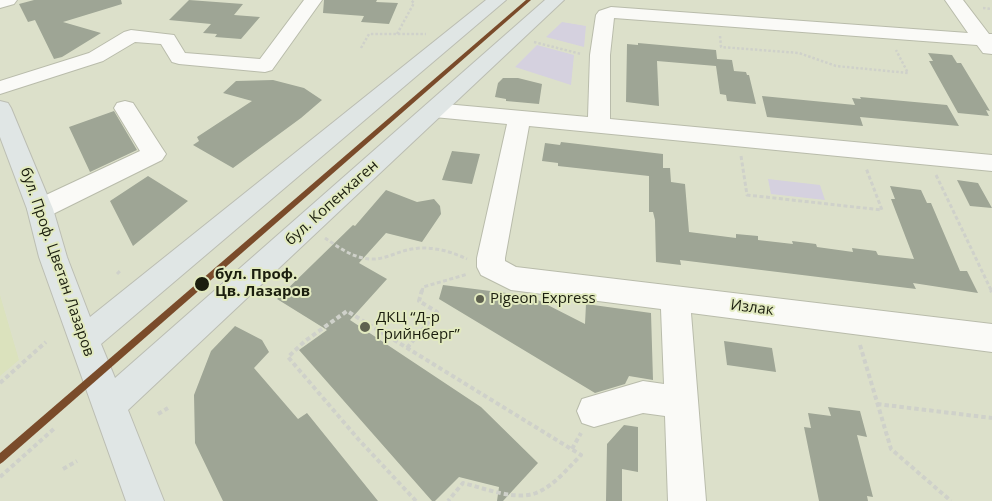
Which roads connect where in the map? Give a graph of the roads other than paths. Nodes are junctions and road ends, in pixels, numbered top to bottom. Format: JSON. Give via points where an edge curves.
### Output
{"nodes":[{"id":1,"x":8,"y":0,"type":"edge"},
{"id":2,"x":313,"y":0,"type":"edge"},
{"id":3,"x":497,"y":0,"type":"edge"},
{"id":4,"x":555,"y":0,"type":"edge"},
{"id":5,"x":954,"y":0,"type":"edge"},
{"id":6,"x":0,"y":3,"type":"edge"},
{"id":7,"x":668,"y":8,"type":"edge"},
{"id":8,"x":989,"y":44,"type":"edge"},
{"id":9,"x":0,"y":88,"type":"edge"},
{"id":10,"x":0,"y":108,"type":"edge"},
{"id":11,"x":125,"y":108,"type":"dead end"},
{"id":12,"x":434,"y":110,"type":"junction"},
{"id":13,"x":519,"y":118,"type":"junction"},
{"id":14,"x":599,"y":126,"type":"junction"},
{"id":15,"x":992,"y":164,"type":"edge"},
{"id":16,"x":40,"y":209,"type":"junction"},
{"id":17,"x":675,"y":298,"type":"junction"},
{"id":18,"x":992,"y":338,"type":"edge"},
{"id":19,"x":84,"y":340,"type":"junction"},
{"id":20,"x":681,"y":403,"type":"junction"},
{"id":21,"x":108,"y":406,"type":"junction"},
{"id":22,"x":594,"y":411,"type":"dead end"},
{"id":23,"x":145,"y":501,"type":"edge"},
{"id":24,"x":687,"y":501,"type":"edge"}],
"edges":[{"from":1,"to":6,"type":"street"},
{"from":2,"to":9,"type":"street","via":[[265,66],[179,58],[167,39],[131,36],[96,57]]},
{"from":3,"to":19,"type":"main road"},
{"from":4,"to":12,"type":"main road","name":"бул. Копенхаген"},
{"from":5,"to":8,"type":"street"},
{"from":7,"to":8,"type":"street","via":[[717,18]]},
{"from":7,"to":14,"type":"street","via":[[605,14],[600,55]]},
{"from":10,"to":16,"type":"main road","name":"бул. Проф. Цветан Лазаров"},
{"from":11,"to":16,"type":"street","via":[[154,154]]},
{"from":12,"to":13,"type":"street"},
{"from":12,"to":21,"type":"main road","name":"бул. Копенхаген"},
{"from":13,"to":14,"type":"street"},
{"from":13,"to":17,"type":"street","name":"Излак","via":[[498,268]]},
{"from":14,"to":15,"type":"street"},
{"from":16,"to":19,"type":"main road","name":"бул. Проф. Цветан Лазаров","via":[[53,257]]},
{"from":17,"to":18,"type":"street","name":"Излак"},
{"from":17,"to":20,"type":"street"},
{"from":19,"to":21,"type":"main road","name":"бул. Проф. Цветан Лазаров"},
{"from":20,"to":22,"type":"street","via":[[643,397]]},
{"from":20,"to":24,"type":"street"},
{"from":21,"to":23,"type":"main road","name":"бул. Проф. Цветан Лазаров"}]}
